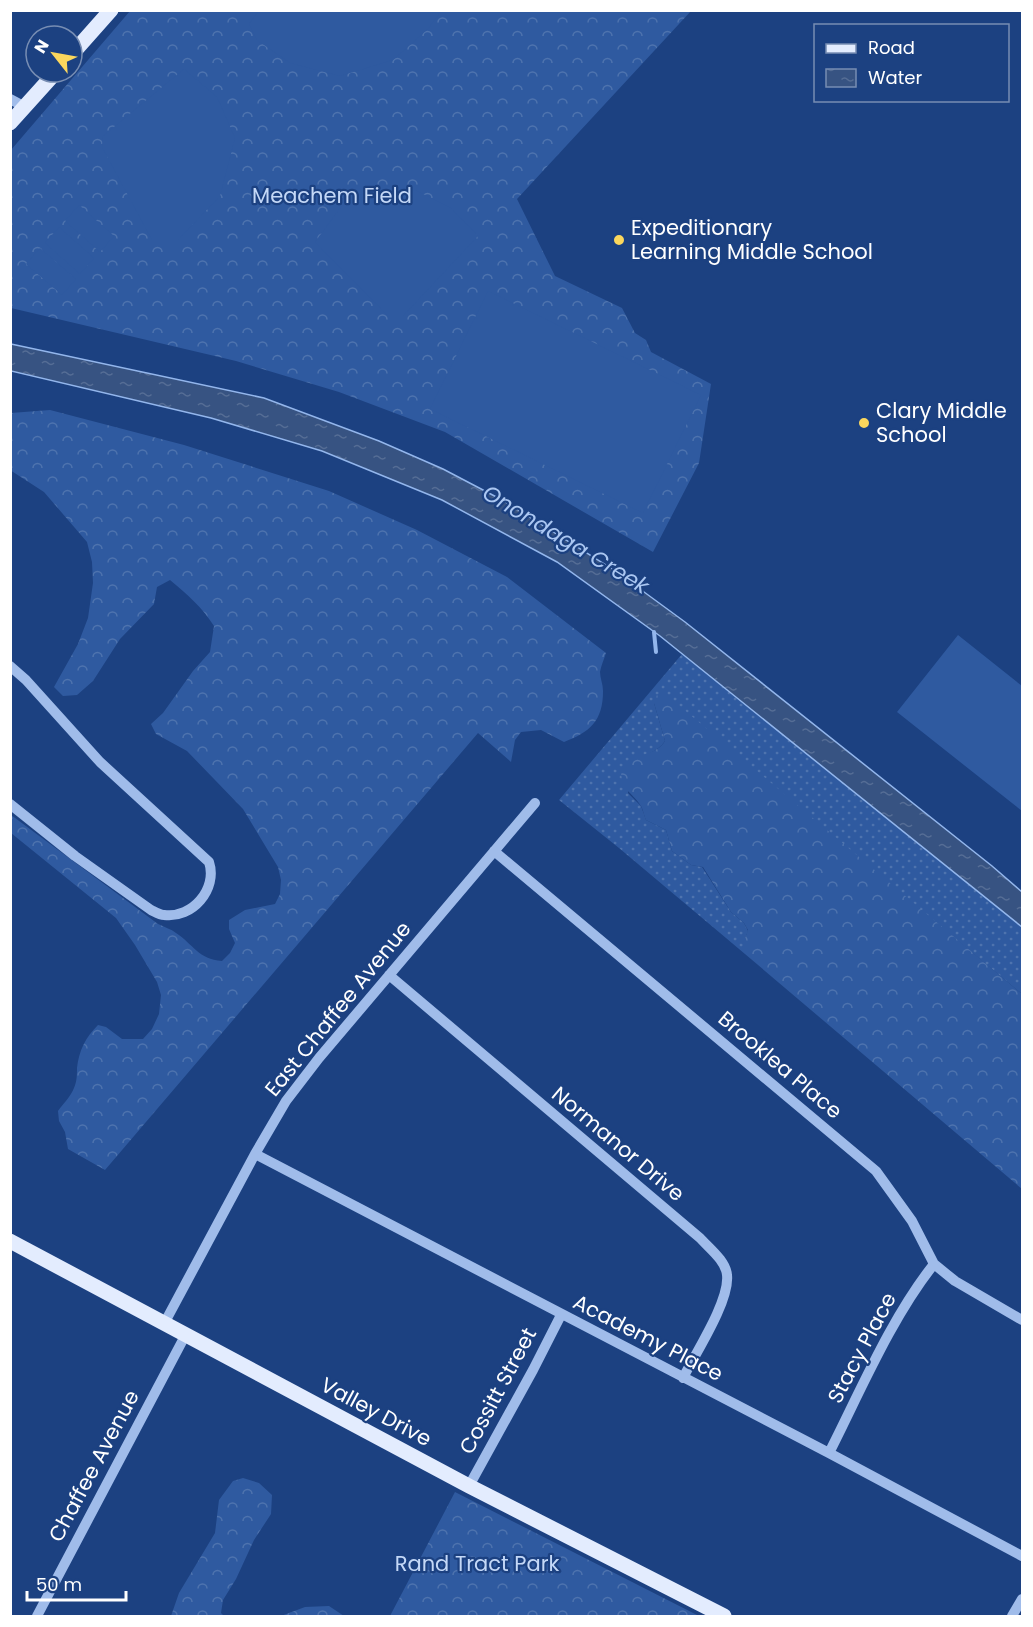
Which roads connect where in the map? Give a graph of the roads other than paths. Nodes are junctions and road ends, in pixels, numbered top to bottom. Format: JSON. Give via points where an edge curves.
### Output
{"nodes":[{"id":1,"x":111,"y":10,"type":"edge"},
{"id":2,"x":84,"y":40,"type":"edge"},
{"id":3,"x":41,"y":84,"type":"edge"},
{"id":4,"x":17,"y":103,"type":"edge"},
{"id":5,"x":10,"y":123,"type":"edge"},
{"id":6,"x":10,"y":666,"type":"edge"},
{"id":7,"x":535,"y":803,"type":"dead end"},
{"id":8,"x":10,"y":804,"type":"edge"},
{"id":9,"x":494,"y":851,"type":"junction"},
{"id":10,"x":389,"y":975,"type":"junction"},
{"id":11,"x":255,"y":1154,"type":"junction"},
{"id":12,"x":10,"y":1241,"type":"edge"},
{"id":13,"x":934,"y":1264,"type":"junction"},
{"id":14,"x":561,"y":1315,"type":"junction"},
{"id":15,"x":1023,"y":1320,"type":"edge"},
{"id":16,"x":165,"y":1322,"type":"junction"},
{"id":17,"x":186,"y":1334,"type":"junction"},
{"id":18,"x":683,"y":1378,"type":"junction"},
{"id":19,"x":829,"y":1453,"type":"junction"},
{"id":20,"x":469,"y":1486,"type":"junction"},
{"id":21,"x":1023,"y":1556,"type":"edge"},
{"id":22,"x":1023,"y":1599,"type":"edge"},
{"id":23,"x":37,"y":1617,"type":"edge"},
{"id":24,"x":724,"y":1617,"type":"edge"},
{"id":25,"x":1012,"y":1617,"type":"edge"}],
"edges":[{"from":1,"to":2,"type":"main road"},
{"from":3,"to":4,"type":"main road"},
{"from":4,"to":5,"type":"main road"},
{"from":6,"to":8,"type":"street","via":[[100,762],[209,862],[212,870],[207,891],[199,903],[183,913],[165,915],[151,910]]},
{"from":7,"to":9,"type":"street","name":"East Chaffee Avenue"},
{"from":9,"to":10,"type":"street","name":"East Chaffee Avenue"},
{"from":9,"to":13,"type":"street","name":"Brooklea Place","via":[[876,1171],[912,1221]]},
{"from":10,"to":11,"type":"street","name":"East Chaffee Avenue","via":[[286,1101]]},
{"from":10,"to":18,"type":"street","name":"Normanor Drive","via":[[700,1238],[723,1263],[727,1275],[719,1310]]},
{"from":11,"to":14,"type":"street","name":"Academy Place"},
{"from":11,"to":16,"type":"street","name":"East Chaffee Avenue"},
{"from":12,"to":16,"type":"main road","name":"Valley Drive"},
{"from":13,"to":15,"type":"street","name":"Brooklea Place","via":[[955,1281]]},
{"from":13,"to":19,"type":"street","name":"Stacy Place","via":[[918,1284]]},
{"from":14,"to":18,"type":"street","name":"Academy Place"},
{"from":14,"to":20,"type":"street","name":"Cossitt Street"},
{"from":16,"to":17,"type":"main road","name":"Valley Drive"},
{"from":17,"to":20,"type":"main road","name":"Valley Drive"},
{"from":17,"to":23,"type":"street","name":"Chaffee Avenue"},
{"from":18,"to":19,"type":"street","name":"Academy Place"},
{"from":19,"to":21,"type":"street","name":"Academy Place"},
{"from":20,"to":24,"type":"main road","name":"Valley Drive"},
{"from":22,"to":25,"type":"street"}]}
